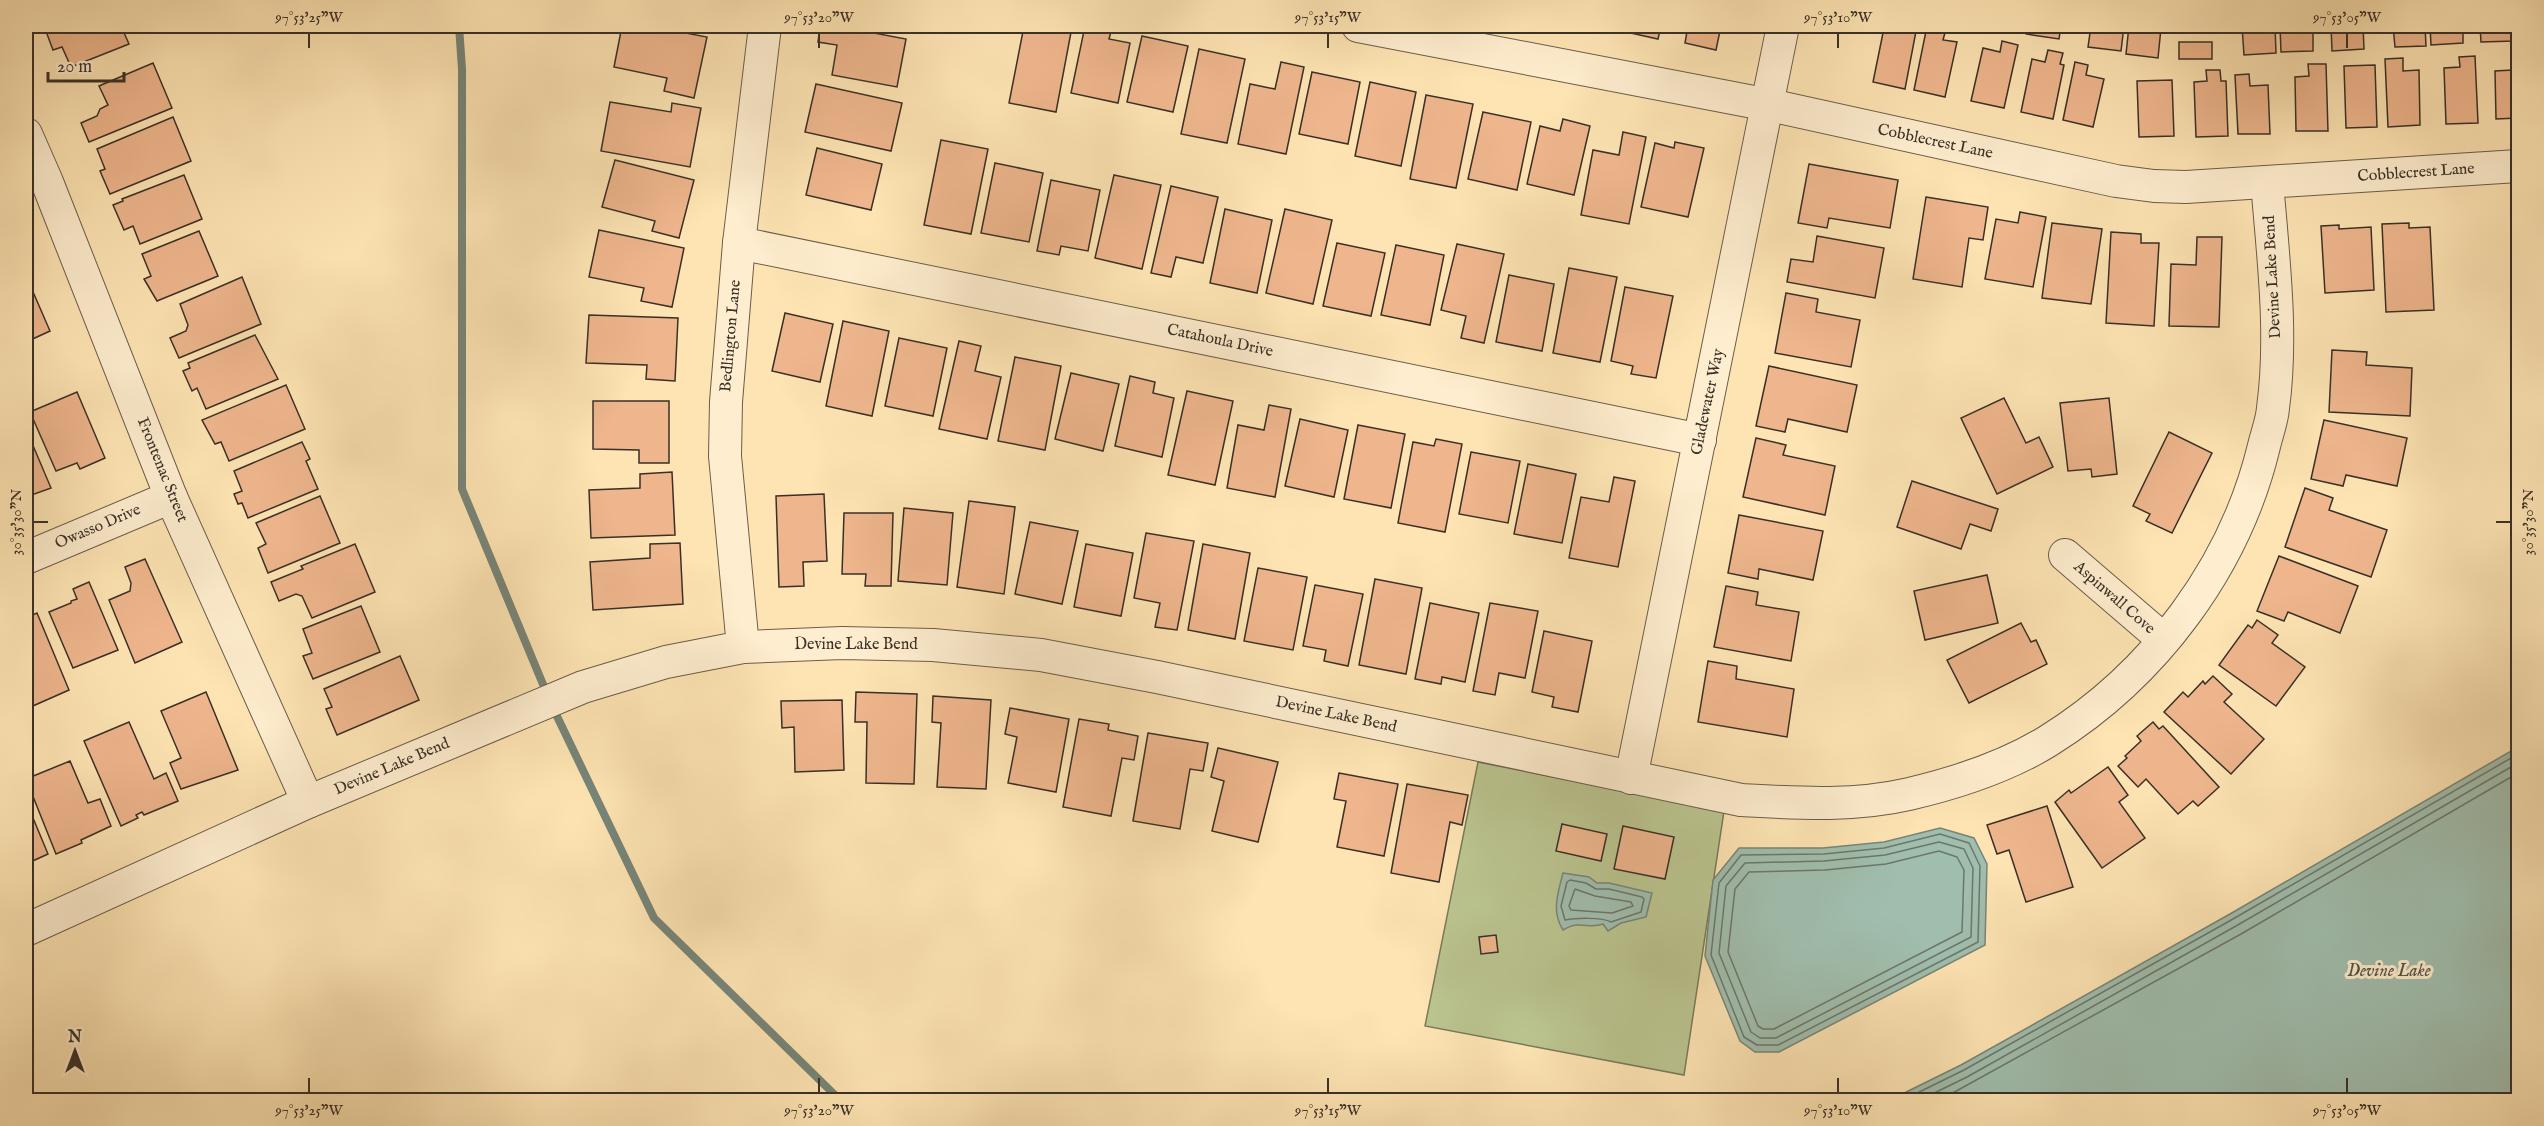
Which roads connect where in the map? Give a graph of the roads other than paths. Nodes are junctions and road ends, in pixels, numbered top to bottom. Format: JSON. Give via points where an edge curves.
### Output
{"nodes":[{"id":1,"x":765,"y":26,"type":"edge"},
{"id":2,"x":1358,"y":26,"type":"edge"},
{"id":3,"x":1783,"y":26,"type":"edge"},
{"id":4,"x":1769,"y":105,"type":"junction"},
{"id":5,"x":26,"y":134,"type":"edge"},
{"id":6,"x":2518,"y":166,"type":"edge"},
{"id":7,"x":2268,"y":182,"type":"junction"},
{"id":8,"x":36,"y":186,"type":"edge"},
{"id":9,"x":739,"y":243,"type":"junction"},
{"id":10,"x":1700,"y":440,"type":"junction"},
{"id":11,"x":171,"y":496,"type":"junction"},
{"id":12,"x":2065,"y":555,"type":"dead end"},
{"id":13,"x":26,"y":558,"type":"edge"},
{"id":14,"x":2164,"y":640,"type":"junction"},
{"id":15,"x":743,"y":647,"type":"junction"},
{"id":16,"x":1631,"y":778,"type":"junction"},
{"id":17,"x":308,"y":802,"type":"junction"},
{"id":18,"x":26,"y":930,"type":"edge"}],
"edges":[{"from":1,"to":9,"type":"street","name":"Bedlington Lane"},
{"from":2,"to":4,"type":"street","name":"Cobblecrest Lane"},
{"from":3,"to":4,"type":"street","name":"Gladewater Way"},
{"from":4,"to":7,"type":"street","name":"Cobblecrest Lane","via":[[2116,182],[2186,187]]},
{"from":4,"to":10,"type":"street","name":"Gladewater Way"},
{"from":5,"to":8,"type":"street","name":"Frontenac Street"},
{"from":6,"to":7,"type":"street","name":"Cobblecrest Lane"},
{"from":7,"to":14,"type":"street","name":"Devine Lake Bend","via":[[2277,319],[2273,408],[2241,521],[2198,597]]},
{"from":8,"to":11,"type":"street","name":"Frontenac Street"},
{"from":9,"to":10,"type":"street","name":"Catahoula Drive"},
{"from":9,"to":15,"type":"street","name":"Bedlington Lane","via":[[725,456]]},
{"from":10,"to":16,"type":"street","name":"Gladewater Way"},
{"from":11,"to":13,"type":"street","name":"Owasso Drive"},
{"from":11,"to":17,"type":"street","name":"Frontenac Street"},
{"from":12,"to":14,"type":"street","name":"Aspinwall Cove"},
{"from":14,"to":16,"type":"street","name":"Devine Lake Bend","via":[[2109,698],[2047,742],[1986,772],[1907,795],[1827,804],[1741,800]]},
{"from":15,"to":16,"type":"street","name":"Devine Lake Bend","via":[[933,645],[1041,655]]},
{"from":15,"to":17,"type":"street","name":"Devine Lake Bend","via":[[666,662],[583,687]]},
{"from":17,"to":18,"type":"street","name":"Devine Lake Bend"}]}
